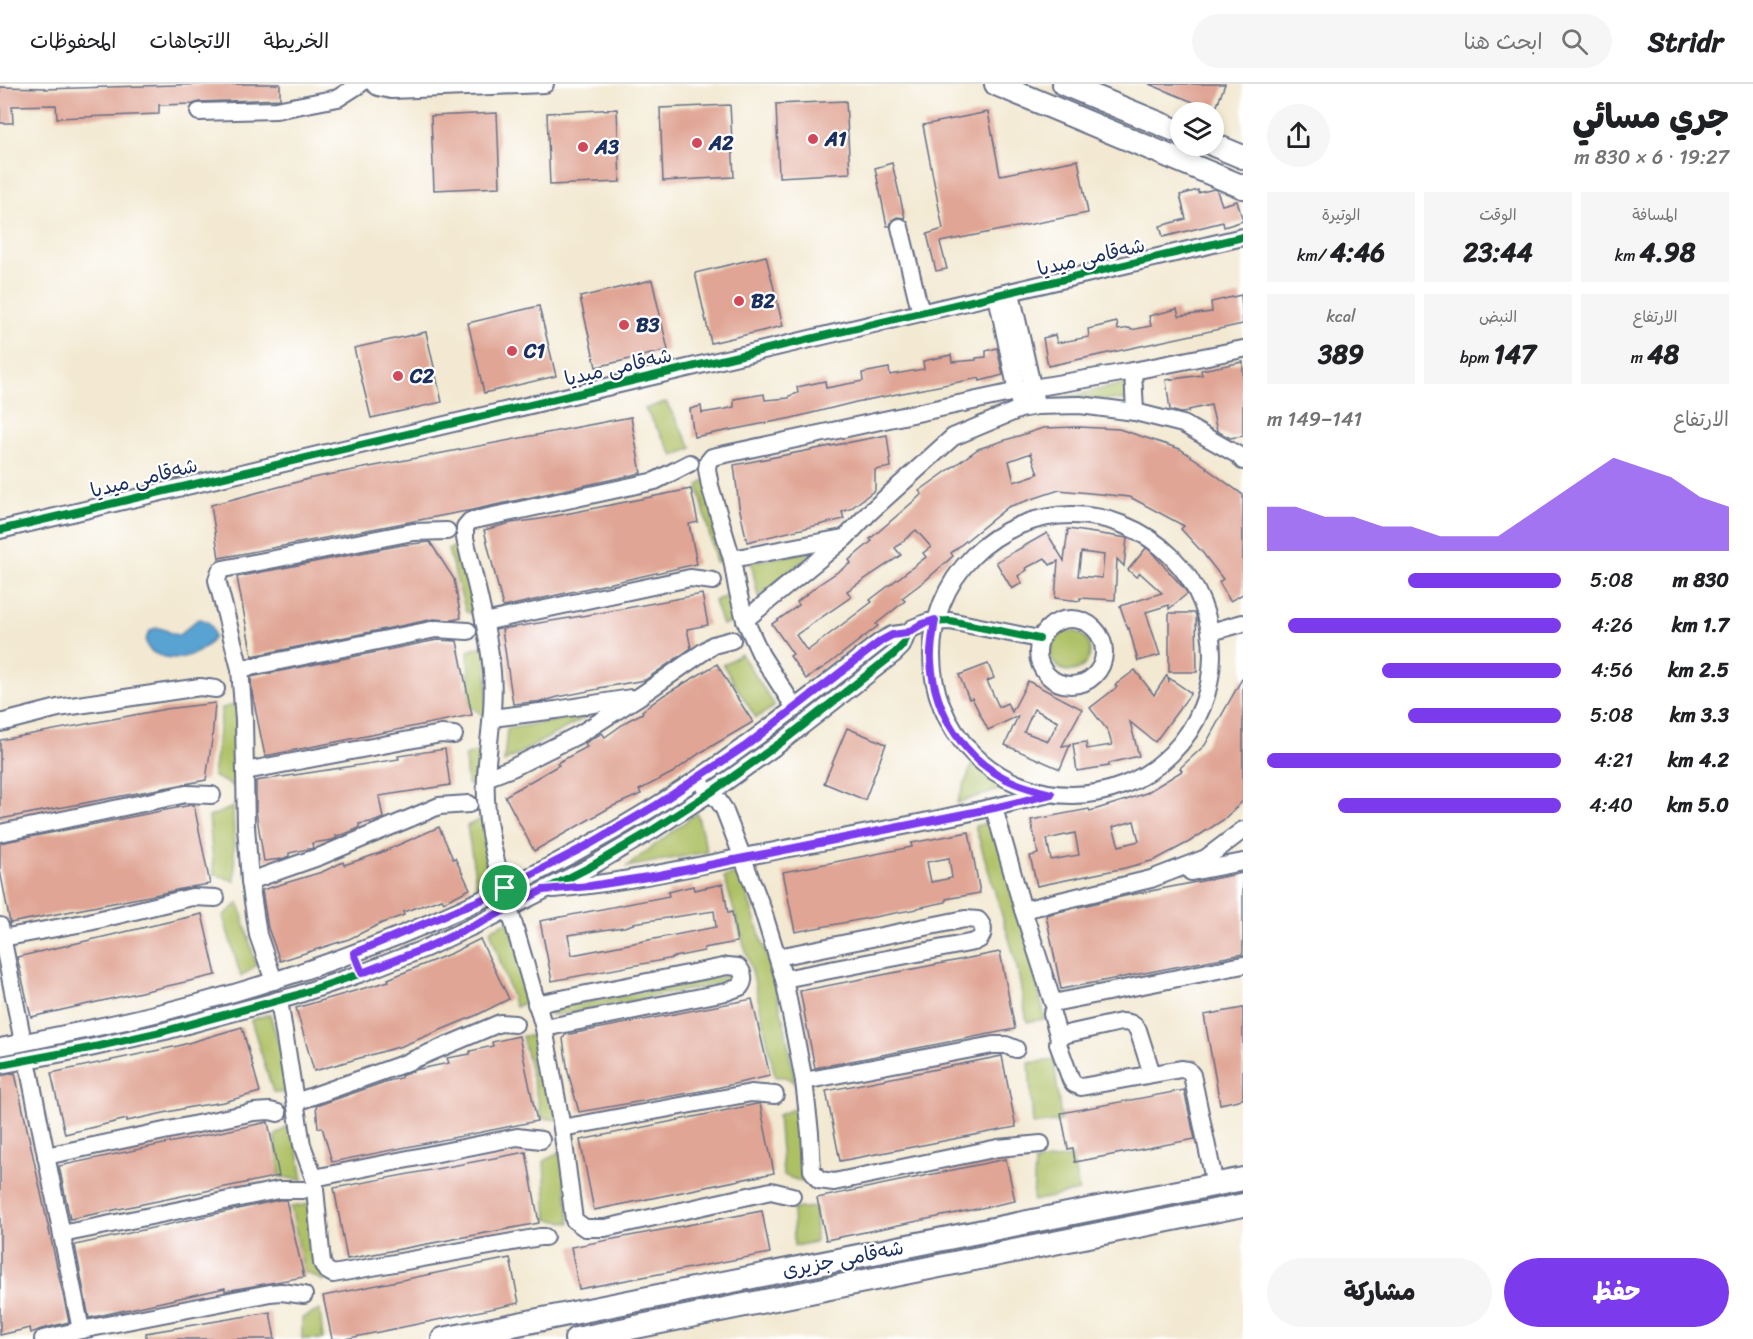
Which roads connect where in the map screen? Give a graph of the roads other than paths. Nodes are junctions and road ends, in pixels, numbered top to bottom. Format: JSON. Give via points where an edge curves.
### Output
{"nodes":[{"id":1,"x":360,"y":84,"type":"edge"},
{"id":2,"x":375,"y":84,"type":"edge"},
{"id":3,"x":544,"y":84,"type":"edge"},
{"id":4,"x":996,"y":84,"type":"edge"},
{"id":5,"x":1064,"y":84,"type":"edge"},
{"id":6,"x":199,"y":112,"type":"dead end"},
{"id":7,"x":1144,"y":117,"type":"junction"},
{"id":8,"x":1170,"y":128,"type":"edge"},
{"id":9,"x":1134,"y":142,"type":"junction"},
{"id":10,"x":1224,"y":149,"type":"edge"},
{"id":11,"x":1243,"y":158,"type":"edge"},
{"id":12,"x":1243,"y":187,"type":"edge"},
{"id":13,"x":900,"y":227,"type":"dead end"},
{"id":14,"x":1243,"y":237,"type":"edge"},
{"id":15,"x":1004,"y":294,"type":"junction"},
{"id":16,"x":922,"y":313,"type":"junction"},
{"id":17,"x":1243,"y":349,"type":"edge"},
{"id":18,"x":1133,"y":371,"type":"junction"},
{"id":19,"x":1025,"y":390,"type":"junction"},
{"id":20,"x":1029,"y":407,"type":"junction"},
{"id":21,"x":937,"y":409,"type":"junction"},
{"id":22,"x":1135,"y":412,"type":"junction"},
{"id":23,"x":953,"y":437,"type":"junction"},
{"id":24,"x":1241,"y":456,"type":"edge"},
{"id":25,"x":690,"y":463,"type":"dead end"},
{"id":26,"x":0,"y":530,"type":"edge"},
{"id":27,"x":447,"y":531,"type":"dead end"},
{"id":28,"x":846,"y":538,"type":"junction"},
{"id":29,"x":732,"y":559,"type":"junction"},
{"id":30,"x":713,"y":581,"type":"dead end"},
{"id":31,"x":745,"y":620,"type":"junction"},
{"id":32,"x":935,"y":620,"type":"junction"},
{"id":33,"x":484,"y":622,"type":"junction"},
{"id":34,"x":1243,"y":623,"type":"edge"},
{"id":35,"x":468,"y":632,"type":"dead end"},
{"id":36,"x":1211,"y":632,"type":"junction"},
{"id":37,"x":907,"y":633,"type":"junction"},
{"id":38,"x":1040,"y":639,"type":"junction"},
{"id":39,"x":732,"y":640,"type":"dead end"},
{"id":40,"x":240,"y":669,"type":"junction"},
{"id":41,"x":216,"y":688,"type":"dead end"},
{"id":42,"x":640,"y":696,"type":"junction"},
{"id":43,"x":795,"y":708,"type":"junction"},
{"id":44,"x":492,"y":718,"type":"junction"},
{"id":45,"x":0,"y":723,"type":"edge"},
{"id":46,"x":454,"y":735,"type":"dead end"},
{"id":47,"x":245,"y":771,"type":"junction"},
{"id":48,"x":486,"y":778,"type":"junction"},
{"id":49,"x":696,"y":779,"type":"junction"},
{"id":50,"x":710,"y":793,"type":"junction"},
{"id":51,"x":1051,"y":794,"type":"junction"},
{"id":52,"x":212,"y":795,"type":"dead end"},
{"id":53,"x":469,"y":804,"type":"dead end"},
{"id":54,"x":994,"y":808,"type":"junction"},
{"id":55,"x":1243,"y":830,"type":"edge"},
{"id":56,"x":0,"y":833,"type":"edge"},
{"id":57,"x":742,"y":857,"type":"junction"},
{"id":58,"x":1243,"y":862,"type":"edge"},
{"id":59,"x":1151,"y":879,"type":"junction"},
{"id":60,"x":250,"y":881,"type":"junction"},
{"id":61,"x":505,"y":888,"type":"junction"},
{"id":62,"x":543,"y":890,"type":"junction"},
{"id":63,"x":216,"y":898,"type":"dead end"},
{"id":64,"x":509,"y":908,"type":"junction"},
{"id":65,"x":1023,"y":910,"type":"junction"},
{"id":66,"x":1,"y":932,"type":"edge"},
{"id":67,"x":354,"y":953,"type":"junction"},
{"id":68,"x":778,"y":957,"type":"junction"},
{"id":69,"x":1243,"y":965,"type":"edge"},
{"id":70,"x":362,"y":973,"type":"junction"},
{"id":71,"x":784,"y":979,"type":"junction"},
{"id":72,"x":274,"y":981,"type":"junction"},
{"id":73,"x":279,"y":1000,"type":"junction"},
{"id":74,"x":536,"y":1004,"type":"junction"},
{"id":75,"x":159,"y":1013,"type":"junction"},
{"id":76,"x":1052,"y":1014,"type":"dead end"},
{"id":77,"x":515,"y":1024,"type":"dead end"},
{"id":78,"x":544,"y":1028,"type":"junction"},
{"id":79,"x":165,"y":1031,"type":"junction"},
{"id":80,"x":1059,"y":1038,"type":"junction"},
{"id":81,"x":24,"y":1042,"type":"junction"},
{"id":82,"x":0,"y":1047,"type":"edge"},
{"id":83,"x":1017,"y":1049,"type":"dead end"},
{"id":84,"x":27,"y":1060,"type":"junction"},
{"id":85,"x":0,"y":1065,"type":"edge"},
{"id":86,"x":1152,"y":1074,"type":"junction"},
{"id":87,"x":804,"y":1081,"type":"junction"},
{"id":88,"x":775,"y":1095,"type":"dead end"},
{"id":89,"x":296,"y":1102,"type":"junction"},
{"id":90,"x":278,"y":1113,"type":"dead end"},
{"id":91,"x":562,"y":1128,"type":"junction"},
{"id":92,"x":541,"y":1140,"type":"dead end"},
{"id":93,"x":1041,"y":1144,"type":"dead end"},
{"id":94,"x":46,"y":1156,"type":"junction"},
{"id":95,"x":1243,"y":1179,"type":"edge"},
{"id":96,"x":308,"y":1184,"type":"junction"},
{"id":97,"x":1215,"y":1185,"type":"junction"},
{"id":98,"x":792,"y":1196,"type":"dead end"},
{"id":99,"x":1243,"y":1205,"type":"edge"},
{"id":100,"x":1010,"y":1226,"type":"junction"},
{"id":101,"x":976,"y":1233,"type":"junction"},
{"id":102,"x":62,"y":1234,"type":"junction"},
{"id":103,"x":545,"y":1237,"type":"dead end"},
{"id":104,"x":1017,"y":1251,"type":"junction"},
{"id":105,"x":984,"y":1257,"type":"junction"},
{"id":106,"x":304,"y":1295,"type":"dead end"},
{"id":107,"x":81,"y":1330,"type":"junction"},
{"id":108,"x":43,"y":1339,"type":"edge"},
{"id":109,"x":443,"y":1339,"type":"edge"},
{"id":110,"x":576,"y":1339,"type":"edge"}],
"edges":[{"from":1,"to":6,"type":"street","via":[[338,98],[276,110]]},
{"from":2,"to":3,"type":"street","via":[[391,90]]},
{"from":4,"to":9,"type":"street"},
{"from":5,"to":7,"type":"street"},
{"from":7,"to":8,"type":"street"},
{"from":7,"to":9,"type":"street"},
{"from":9,"to":12,"type":"street"},
{"from":10,"to":11,"type":"street"},
{"from":13,"to":16,"type":"street"},
{"from":14,"to":15,"type":"street","name":"شەقامی میدیا"},
{"from":15,"to":16,"type":"street","name":"شەقامی میدیا"},
{"from":15,"to":19,"type":"street"},
{"from":16,"to":26,"type":"street","name":"شەقامی میدیا"},
{"from":17,"to":18,"type":"street"},
{"from":18,"to":19,"type":"street"},
{"from":18,"to":22,"type":"street"},
{"from":19,"to":20,"type":"street"},
{"from":19,"to":21,"type":"street"},
{"from":20,"to":22,"type":"street","via":[[1080,405]]},
{"from":20,"to":23,"type":"street"},
{"from":21,"to":23,"type":"street"},
{"from":21,"to":29,"type":"street","via":[[712,457],[708,478]]},
{"from":22,"to":24,"type":"street","via":[[1183,424]]},
{"from":23,"to":28,"type":"street"},
{"from":25,"to":33,"type":"street","via":[[655,481],[470,521],[465,527],[465,538]]},
{"from":27,"to":40,"type":"street","via":[[413,532],[223,569],[217,580]]},
{"from":28,"to":29,"type":"street"},
{"from":28,"to":31,"type":"street"},
{"from":29,"to":31,"type":"street"},
{"from":30,"to":33,"type":"street","via":[[690,578]]},
{"from":31,"to":43,"type":"street","via":[[761,655]]},
{"from":32,"to":36,"type":"street","via":[[952,581],[979,549],[1015,526],[1056,515],[1078,514],[1139,531],[1173,557],[1202,601]]},
{"from":32,"to":37,"type":"street"},
{"from":32,"to":38,"type":"street"},
{"from":32,"to":51,"type":"street","via":[[933,679],[955,733],[967,749],[998,774]]},
{"from":33,"to":44,"type":"street","via":[[492,672]]},
{"from":34,"to":36,"type":"street"},
{"from":35,"to":40,"type":"street","via":[[436,629]]},
{"from":36,"to":51,"type":"street","via":[[1212,667],[1205,701],[1189,733],[1166,759],[1137,780],[1104,792]]},
{"from":37,"to":43,"type":"street","via":[[881,641]]},
{"from":37,"to":50,"type":"street","via":[[894,654]]},
{"from":38,"to":38,"type":"street","via":[[1038,661],[1050,679],[1071,686],[1092,679],[1099,671],[1104,649],[1095,629],[1086,623],[1076,619],[1054,623]]},
{"from":39,"to":42,"type":"street","via":[[712,645]]},
{"from":40,"to":47,"type":"street"},
{"from":41,"to":45,"type":"street","via":[[200,687],[58,708]]},
{"from":42,"to":44,"type":"street"},
{"from":42,"to":48,"type":"street","via":[[580,734]]},
{"from":43,"to":49,"type":"street"},
{"from":44,"to":48,"type":"street"},
{"from":46,"to":47,"type":"street","via":[[441,734]]},
{"from":47,"to":60,"type":"street"},
{"from":48,"to":61,"type":"street","via":[[488,825]]},
{"from":49,"to":50,"type":"street"},
{"from":49,"to":61,"type":"street","via":[[590,844]]},
{"from":50,"to":57,"type":"street","via":[[724,809]]},
{"from":50,"to":62,"type":"street","via":[[590,867]]},
{"from":51,"to":54,"type":"street"},
{"from":52,"to":56,"type":"street","via":[[186,794]]},
{"from":53,"to":60,"type":"street","via":[[439,806]]},
{"from":54,"to":57,"type":"street"},
{"from":54,"to":65,"type":"street"},
{"from":55,"to":59,"type":"street","via":[[1206,858]]},
{"from":57,"to":62,"type":"street","via":[[590,886]]},
{"from":57,"to":68,"type":"street"},
{"from":58,"to":59,"type":"street"},
{"from":59,"to":65,"type":"street"},
{"from":60,"to":72,"type":"street","via":[[258,935]]},
{"from":61,"to":67,"type":"street"},
{"from":62,"to":64,"type":"street"},
{"from":63,"to":66,"type":"street","via":[[192,897],[89,922]]},
{"from":64,"to":70,"type":"street","via":[[426,948]]},
{"from":64,"to":74,"type":"street"},
{"from":65,"to":69,"type":"street","via":[[1053,1003]]},
{"from":66,"to":81,"type":"street"},
{"from":67,"to":70,"type":"street"},
{"from":67,"to":72,"type":"street"},
{"from":68,"to":71,"type":"street"},
{"from":68,"to":71,"type":"street","via":[[965,919],[978,920],[983,929],[980,939],[974,942]]},
{"from":70,"to":73,"type":"street"},
{"from":71,"to":87,"type":"street"},
{"from":72,"to":75,"type":"street"},
{"from":73,"to":79,"type":"street"},
{"from":73,"to":89,"type":"street"},
{"from":74,"to":78,"type":"street"},
{"from":74,"to":78,"type":"street","via":[[728,966],[738,967],[743,974],[740,987],[726,992]]},
{"from":75,"to":79,"type":"street"},
{"from":75,"to":81,"type":"street"},
{"from":76,"to":80,"type":"street"},
{"from":77,"to":89,"type":"street","via":[[500,1023],[403,1064]]},
{"from":78,"to":91,"type":"street"},
{"from":79,"to":84,"type":"street"},
{"from":80,"to":86,"type":"street","via":[[1074,1084],[1081,1087]]},
{"from":80,"to":86,"type":"street","via":[[1128,1022],[1138,1030]]},
{"from":81,"to":82,"type":"street"},
{"from":83,"to":87,"type":"street","via":[[993,1045]]},
{"from":84,"to":85,"type":"street"},
{"from":84,"to":94,"type":"street"},
{"from":86,"to":97,"type":"street","via":[[1180,1069],[1188,1070],[1192,1076]]},
{"from":87,"to":93,"type":"street","via":[[812,1170],[819,1180],[834,1182],[998,1148]]},
{"from":88,"to":91,"type":"street","via":[[751,1093]]},
{"from":89,"to":96,"type":"street"},
{"from":90,"to":94,"type":"street","via":[[254,1112]]},
{"from":91,"to":98,"type":"street","via":[[574,1221],[585,1228],[605,1228],[771,1191]]},
{"from":92,"to":96,"type":"street","via":[[517,1137]]},
{"from":94,"to":102,"type":"street"},
{"from":95,"to":97,"type":"street","name":"شەقامی جزیری"},
{"from":96,"to":102,"type":"street"},
{"from":96,"to":103,"type":"street","via":[[322,1263],[333,1274]]},
{"from":97,"to":100,"type":"street","name":"شەقامی جزیری"},
{"from":99,"to":104,"type":"street","name":"شەقامی جزیری"},
{"from":100,"to":101,"type":"street","name":"شەقامی جزیری"},
{"from":100,"to":104,"type":"street","via":[[1004,1241]]},
{"from":101,"to":105,"type":"street","via":[[988,1243]]},
{"from":101,"to":109,"type":"street","name":"شەقامی جزیری"},
{"from":102,"to":107,"type":"street"},
{"from":104,"to":105,"type":"street","name":"شەقامی جزیری"},
{"from":105,"to":110,"type":"street","name":"شەقامی جزیری"},
{"from":106,"to":107,"type":"street","via":[[270,1293]]},
{"from":107,"to":108,"type":"street"}]}
